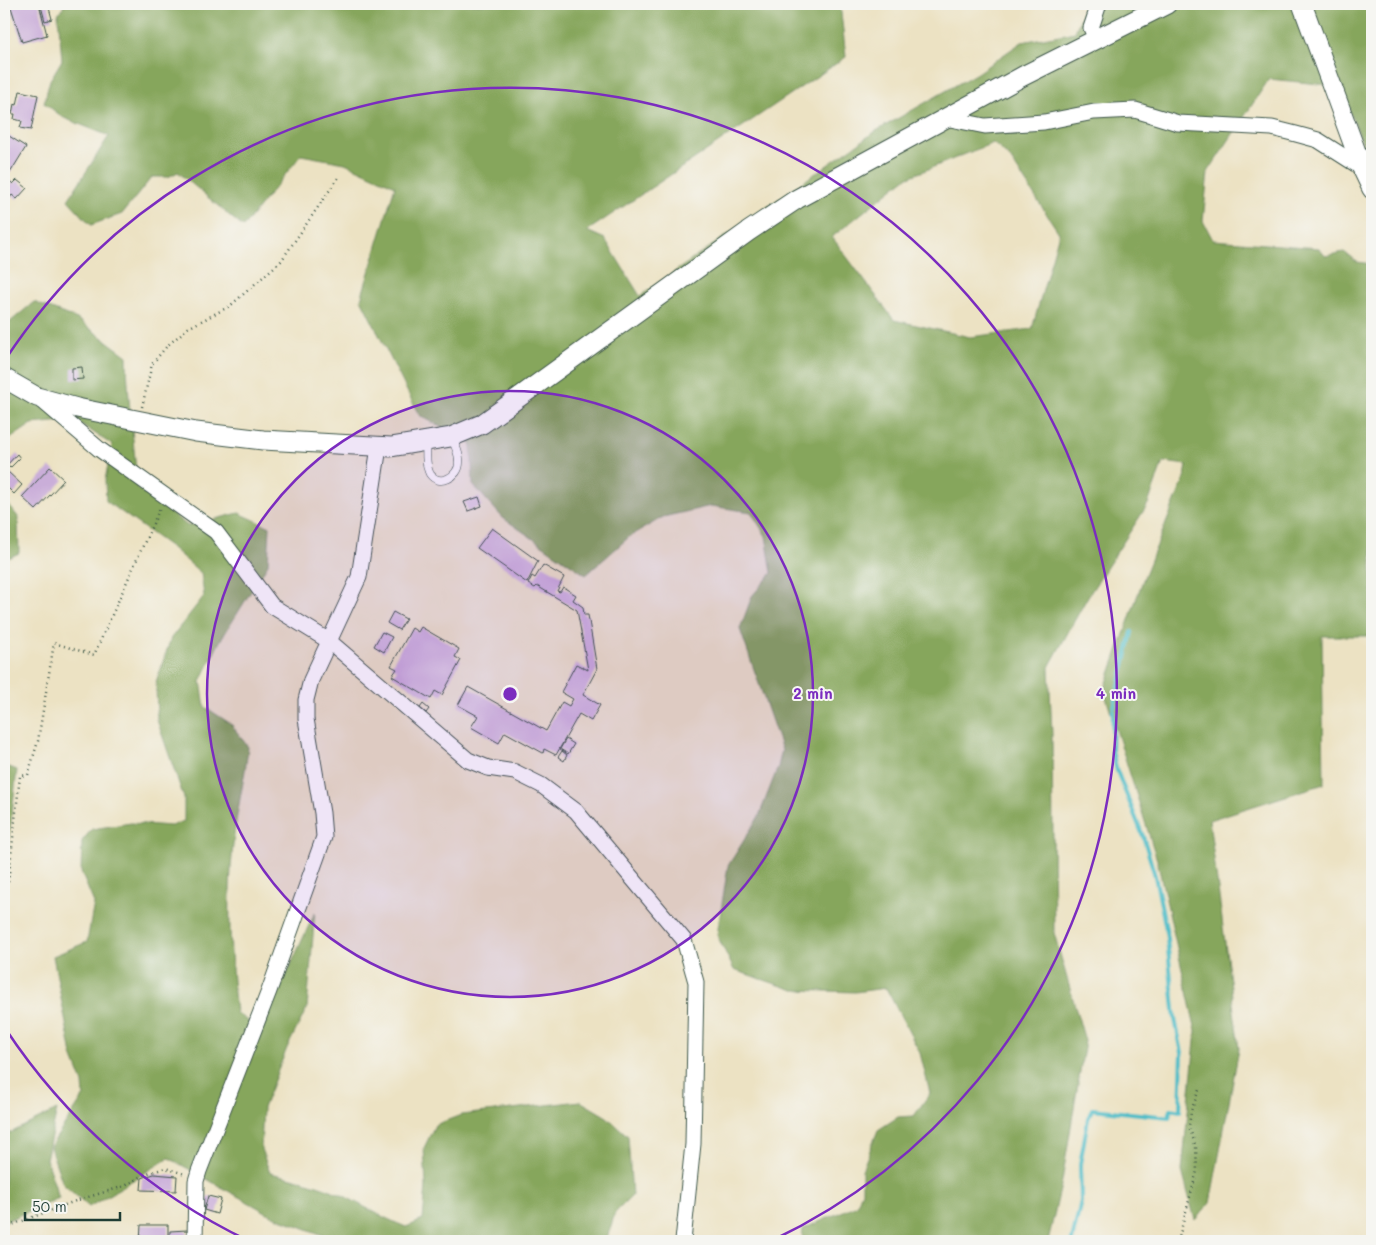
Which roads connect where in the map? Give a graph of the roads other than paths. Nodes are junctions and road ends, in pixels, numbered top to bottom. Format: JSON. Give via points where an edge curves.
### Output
{"nodes":[{"id":1,"x":1099,"y":4,"type":"edge"},
{"id":2,"x":1167,"y":4,"type":"edge"},
{"id":3,"x":1302,"y":4,"type":"edge"},
{"id":4,"x":1096,"y":39,"type":"junction"},
{"id":5,"x":945,"y":118,"type":"junction"},
{"id":6,"x":1362,"y":168,"type":"junction"},
{"id":7,"x":1372,"y":189,"type":"edge"},
{"id":8,"x":4,"y":378,"type":"edge"},
{"id":9,"x":38,"y":397,"type":"junction"},
{"id":10,"x":451,"y":437,"type":"junction"},
{"id":11,"x":427,"y":442,"type":"junction"},
{"id":12,"x":379,"y":448,"type":"junction"},
{"id":13,"x":329,"y":641,"type":"junction"},
{"id":14,"x":195,"y":1241,"type":"edge"},
{"id":15,"x":683,"y":1241,"type":"edge"}],
"edges":[{"from":1,"to":4,"type":"street","via":[[1091,28]]},
{"from":2,"to":4,"type":"street"},
{"from":3,"to":6,"type":"street"},
{"from":4,"to":5,"type":"street"},
{"from":5,"to":6,"type":"street","via":[[985,126],[1135,110],[1178,122],[1272,128],[1296,134],[1318,140]]},
{"from":5,"to":10,"type":"street","via":[[798,199],[482,424]]},
{"from":6,"to":7,"type":"street"},
{"from":8,"to":9,"type":"street"},
{"from":9,"to":12,"type":"street","via":[[139,421],[254,439]]},
{"from":9,"to":13,"type":"street","via":[[99,449],[216,532],[272,606]]},
{"from":10,"to":11,"type":"street"},
{"from":10,"to":11,"type":"lane","via":[[460,462],[455,475],[447,479],[435,478],[430,473]]},
{"from":11,"to":12,"type":"street"},
{"from":12,"to":13,"type":"street","via":[[359,578]]},
{"from":13,"to":14,"type":"street","via":[[311,680],[306,700],[324,837],[196,1181]]},
{"from":13,"to":15,"type":"street","via":[[468,760],[488,768],[515,772],[541,785],[576,811],[684,940],[696,982],[692,1144]]}]}
